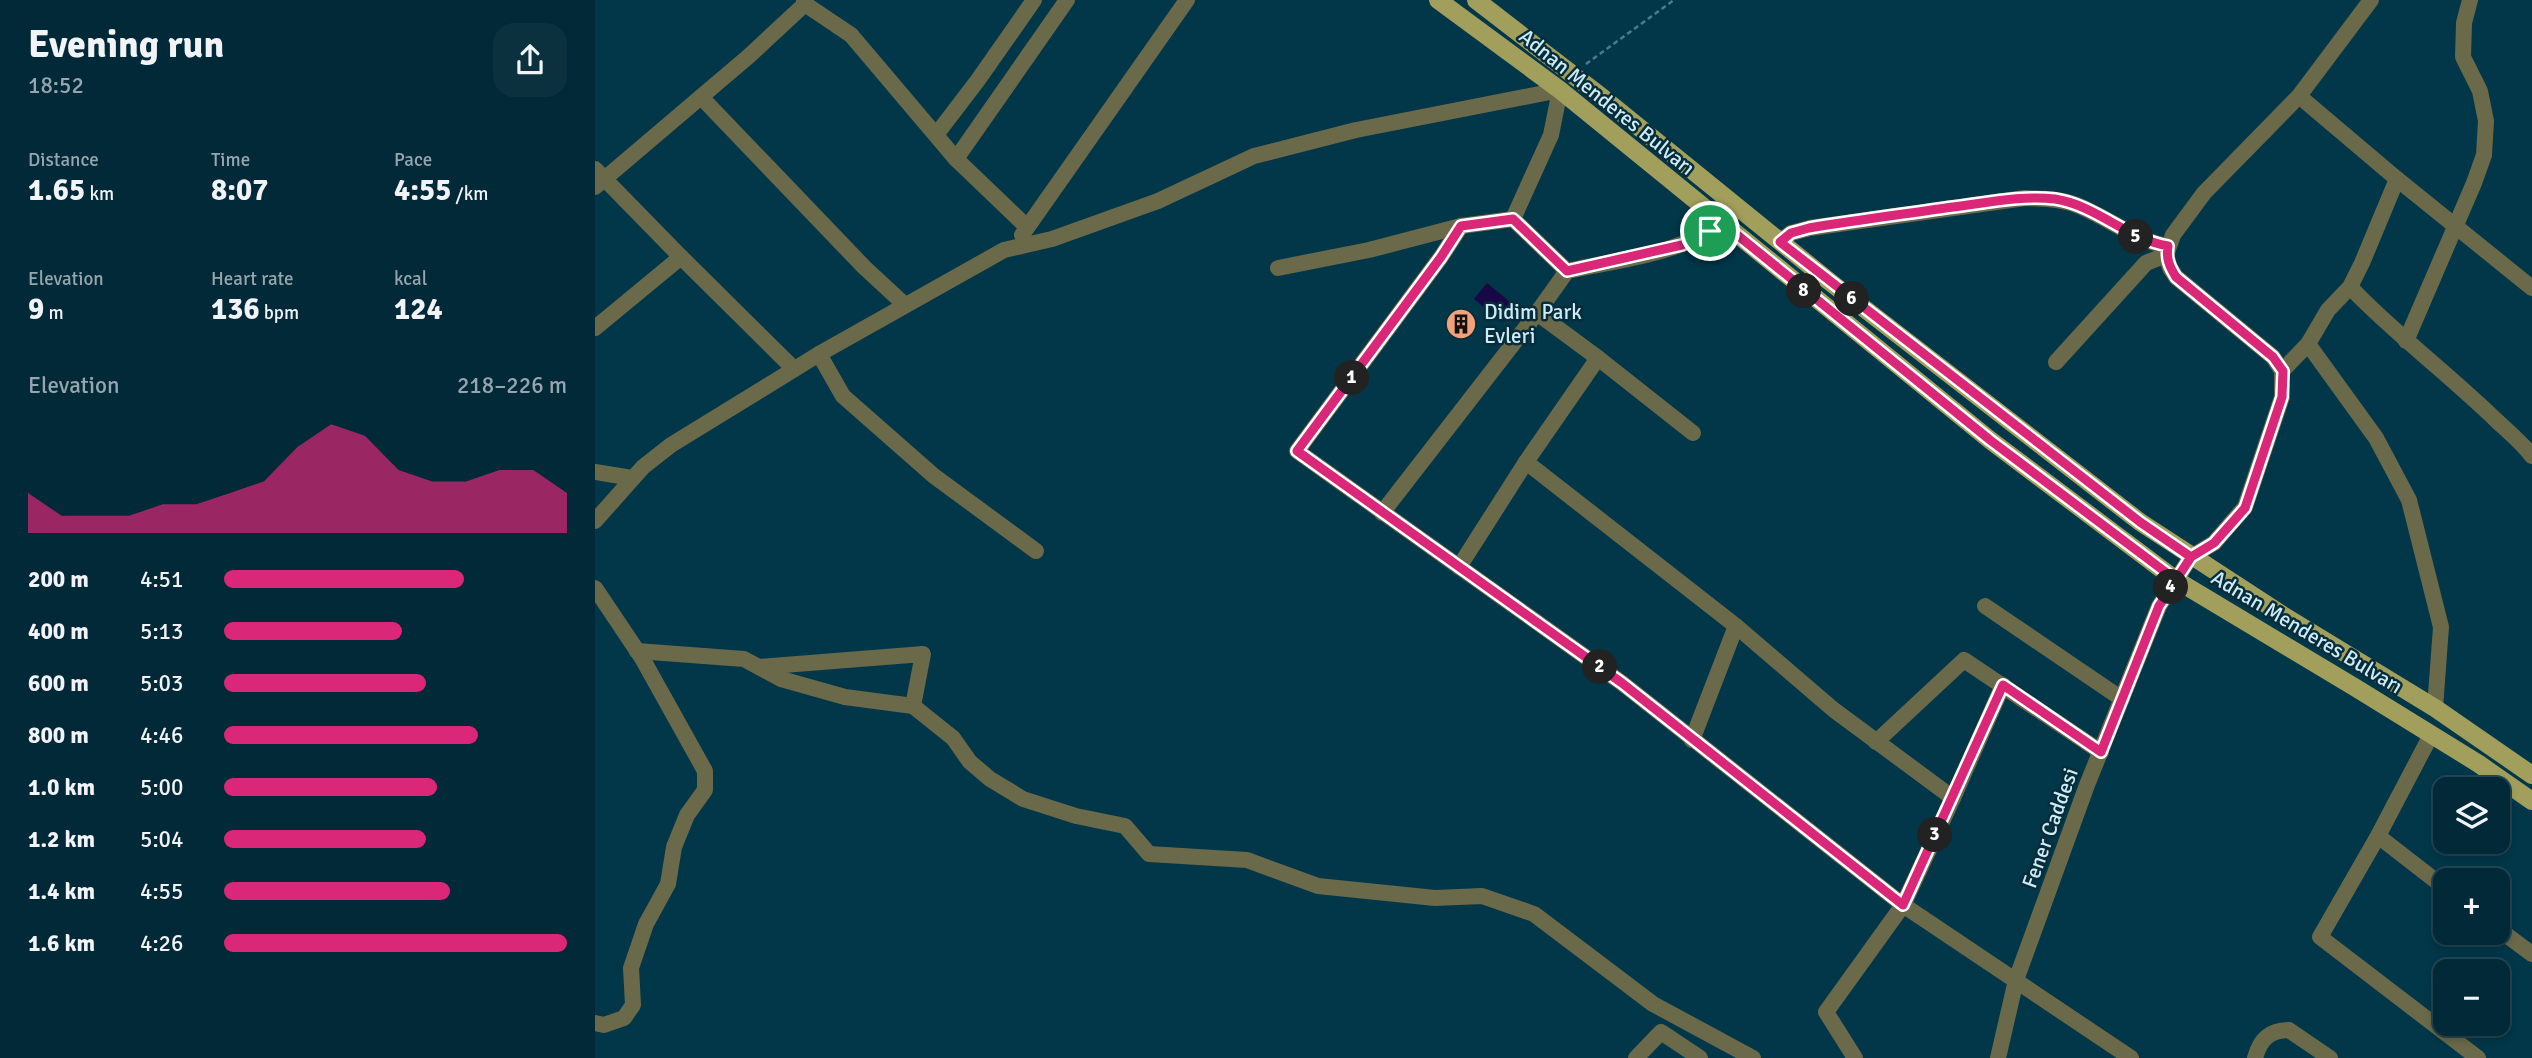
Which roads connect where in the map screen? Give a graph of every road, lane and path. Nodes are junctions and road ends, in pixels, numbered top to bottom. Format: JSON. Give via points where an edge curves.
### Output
{"nodes":[{"id":1,"x":1034,"y":0,"type":"edge"},
{"id":2,"x":1067,"y":0,"type":"edge"},
{"id":3,"x":1187,"y":0,"type":"edge"},
{"id":4,"x":1438,"y":0,"type":"edge"},
{"id":5,"x":1476,"y":0,"type":"edge"},
{"id":6,"x":1674,"y":0,"type":"edge"},
{"id":7,"x":2371,"y":0,"type":"edge"},
{"id":8,"x":2470,"y":0,"type":"edge"},
{"id":9,"x":804,"y":2,"type":"edge"},
{"id":10,"x":1572,"y":75,"type":"junction"},
{"id":11,"x":1560,"y":90,"type":"junction"},
{"id":12,"x":2299,"y":96,"type":"junction"},
{"id":13,"x":701,"y":97,"type":"junction"},
{"id":14,"x":936,"y":135,"type":"junction"},
{"id":15,"x":956,"y":159,"type":"junction"},
{"id":16,"x":598,"y":179,"type":"edge"},
{"id":17,"x":2397,"y":179,"type":"junction"},
{"id":18,"x":1513,"y":219,"type":"junction"},
{"id":19,"x":1720,"y":221,"type":"junction"},
{"id":20,"x":2456,"y":225,"type":"junction"},
{"id":21,"x":1026,"y":226,"type":"junction"},
{"id":22,"x":1461,"y":226,"type":"junction"},
{"id":23,"x":1780,"y":242,"type":"junction"},
{"id":24,"x":1016,"y":247,"type":"junction"},
{"id":25,"x":2167,"y":251,"type":"junction"},
{"id":26,"x":681,"y":257,"type":"junction"},
{"id":27,"x":1278,"y":268,"type":"dead end"},
{"id":28,"x":1567,"y":271,"type":"junction"},
{"id":29,"x":2350,"y":287,"type":"junction"},
{"id":30,"x":2532,"y":288,"type":"edge"},
{"id":31,"x":905,"y":305,"type":"junction"},
{"id":32,"x":1537,"y":313,"type":"junction"},
{"id":33,"x":595,"y":328,"type":"edge"},
{"id":34,"x":2406,"y":341,"type":"junction"},
{"id":35,"x":2308,"y":344,"type":"junction"},
{"id":36,"x":819,"y":354,"type":"junction"},
{"id":37,"x":1598,"y":358,"type":"junction"},
{"id":38,"x":2056,"y":362,"type":"dead end"},
{"id":39,"x":794,"y":369,"type":"junction"},
{"id":40,"x":2283,"y":371,"type":"junction"},
{"id":41,"x":2532,"y":429,"type":"edge"},
{"id":42,"x":1693,"y":433,"type":"dead end"},
{"id":43,"x":2521,"y":443,"type":"junction"},
{"id":44,"x":2532,"y":456,"type":"edge"},
{"id":45,"x":1526,"y":462,"type":"junction"},
{"id":46,"x":595,"y":472,"type":"edge"},
{"id":47,"x":632,"y":478,"type":"junction"},
{"id":48,"x":1382,"y":513,"type":"junction"},
{"id":49,"x":595,"y":521,"type":"edge"},
{"id":50,"x":1036,"y":551,"type":"dead end"},
{"id":51,"x":2191,"y":557,"type":"junction"},
{"id":52,"x":1459,"y":567,"type":"junction"},
{"id":53,"x":2176,"y":580,"type":"junction"},
{"id":54,"x":595,"y":588,"type":"edge"},
{"id":55,"x":1985,"y":606,"type":"dead end"},
{"id":56,"x":1736,"y":626,"type":"junction"},
{"id":57,"x":637,"y":651,"type":"junction"},
{"id":58,"x":759,"y":667,"type":"junction"},
{"id":59,"x":2003,"y":685,"type":"junction"},
{"id":60,"x":2122,"y":699,"type":"junction"},
{"id":61,"x":913,"y":706,"type":"junction"},
{"id":62,"x":2435,"y":708,"type":"junction"},
{"id":63,"x":2431,"y":734,"type":"junction"},
{"id":64,"x":1692,"y":740,"type":"junction"},
{"id":65,"x":1876,"y":742,"type":"junction"},
{"id":66,"x":2101,"y":752,"type":"junction"},
{"id":67,"x":2532,"y":775,"type":"edge"},
{"id":68,"x":1953,"y":797,"type":"junction"},
{"id":69,"x":2532,"y":801,"type":"edge"},
{"id":70,"x":2378,"y":836,"type":"junction"},
{"id":71,"x":2433,"y":879,"type":"edge"},
{"id":72,"x":1903,"y":905,"type":"junction"},
{"id":73,"x":2510,"y":938,"type":"edge"},
{"id":74,"x":2532,"y":954,"type":"edge"},
{"id":75,"x":2017,"y":980,"type":"junction"},
{"id":76,"x":595,"y":1023,"type":"edge"},
{"id":77,"x":1706,"y":1033,"type":"junction"},
{"id":78,"x":1697,"y":1056,"type":"edge"},
{"id":79,"x":1636,"y":1058,"type":"edge"},
{"id":80,"x":1752,"y":1058,"type":"edge"},
{"id":81,"x":1855,"y":1058,"type":"edge"},
{"id":82,"x":1999,"y":1058,"type":"edge"},
{"id":83,"x":2131,"y":1058,"type":"edge"},
{"id":84,"x":2255,"y":1058,"type":"edge"},
{"id":85,"x":2330,"y":1058,"type":"edge"},
{"id":86,"x":2478,"y":1058,"type":"edge"}],
"edges":[{"from":1,"to":14,"type":"street"},
{"from":2,"to":15,"type":"street"},
{"from":3,"to":21,"type":"street"},
{"from":4,"to":11,"type":"main road","name":"Adnan Menderes Bulvarı"},
{"from":5,"to":10,"type":"main road","name":"Adnan Menderes Bulvarı"},
{"from":6,"to":10,"type":"path"},
{"from":7,"to":12,"type":"street"},
{"from":8,"to":20,"type":"street","via":[[2463,57],[2480,91],[2486,121],[2484,155]]},
{"from":9,"to":13,"type":"street"},
{"from":9,"to":14,"type":"street","via":[[851,36]]},
{"from":10,"to":23,"type":"main road","name":"Adnan Menderes Bulvarı"},
{"from":11,"to":18,"type":"street","via":[[1552,135]]},
{"from":11,"to":19,"type":"main road","name":"Adnan Menderes Bulvarı"},
{"from":11,"to":24,"type":"street","via":[[1356,130],[1254,156],[1158,201]]},
{"from":12,"to":17,"type":"street"},
{"from":12,"to":25,"type":"street","via":[[2204,192]]},
{"from":13,"to":16,"type":"street"},
{"from":13,"to":31,"type":"street"},
{"from":14,"to":15,"type":"street"},
{"from":15,"to":21,"type":"street"},
{"from":16,"to":26,"type":"street"},
{"from":17,"to":20,"type":"street"},
{"from":17,"to":29,"type":"street"},
{"from":18,"to":22,"type":"street"},
{"from":18,"to":28,"type":"street"},
{"from":19,"to":28,"type":"street","via":[[1682,245]]},
{"from":19,"to":53,"type":"main road","name":"Adnan Menderes Bulvarı","via":[[1990,440]]},
{"from":20,"to":30,"type":"street"},
{"from":20,"to":34,"type":"street"},
{"from":21,"to":24,"type":"street"},
{"from":22,"to":27,"type":"street"},
{"from":22,"to":48,"type":"street","via":[[1297,451]]},
{"from":23,"to":25,"type":"street","via":[[1809,228],[2025,198],[2075,204]]},
{"from":23,"to":51,"type":"main road","name":"Adnan Menderes Bulvarı"},
{"from":24,"to":31,"type":"street"},
{"from":25,"to":38,"type":"street","via":[[2146,263]]},
{"from":25,"to":40,"type":"street","via":[[2176,277],[2273,357]]},
{"from":26,"to":33,"type":"street"},
{"from":26,"to":39,"type":"street"},
{"from":28,"to":32,"type":"street"},
{"from":29,"to":34,"type":"street"},
{"from":29,"to":35,"type":"street","via":[[2328,310]]},
{"from":31,"to":36,"type":"street"},
{"from":32,"to":37,"type":"street"},
{"from":32,"to":48,"type":"street"},
{"from":34,"to":43,"type":"street"},
{"from":35,"to":40,"type":"street"},
{"from":35,"to":62,"type":"street","via":[[2377,438],[2409,500],[2441,627]]},
{"from":36,"to":39,"type":"street"},
{"from":36,"to":50,"type":"street","via":[[843,396],[934,476]]},
{"from":37,"to":42,"type":"street"},
{"from":37,"to":45,"type":"street"},
{"from":39,"to":47,"type":"street","via":[[671,445]]},
{"from":40,"to":51,"type":"street","via":[[2282,397],[2245,508],[2214,543]]},
{"from":41,"to":43,"type":"street"},
{"from":43,"to":44,"type":"street"},
{"from":45,"to":52,"type":"street"},
{"from":45,"to":56,"type":"street"},
{"from":46,"to":47,"type":"street"},
{"from":47,"to":49,"type":"street"},
{"from":48,"to":52,"type":"street"},
{"from":51,"to":53,"type":"street","name":"Fener Caddesi"},
{"from":51,"to":62,"type":"main road","name":"Adnan Menderes Bulvarı"},
{"from":52,"to":64,"type":"street","via":[[1622,683]]},
{"from":53,"to":60,"type":"street","name":"Fener Caddesi","via":[[2159,606]]},
{"from":53,"to":63,"type":"main road","name":"Adnan Menderes Bulvarı"},
{"from":54,"to":57,"type":"street"},
{"from":55,"to":60,"type":"street"},
{"from":56,"to":64,"type":"street"},
{"from":56,"to":65,"type":"street"},
{"from":57,"to":58,"type":"street","via":[[744,659]]},
{"from":57,"to":76,"type":"street","via":[[705,771],[705,790],[687,815],[674,847],[668,884],[646,924],[631,968],[633,1005],[624,1018],[604,1025]]},
{"from":58,"to":61,"type":"street","via":[[781,679],[845,698]]},
{"from":58,"to":61,"type":"street","via":[[923,654]]},
{"from":59,"to":65,"type":"street","via":[[1964,660]]},
{"from":59,"to":66,"type":"street"},
{"from":59,"to":68,"type":"street"},
{"from":60,"to":66,"type":"street","name":"Fener Caddesi"},
{"from":61,"to":77,"type":"street","via":[[953,738],[990,779],[1023,799],[1125,826],[1149,854],[1247,860],[1318,886],[1436,898],[1482,896],[1534,914],[1653,1004]]},
{"from":62,"to":67,"type":"main road","name":"Adnan Menderes Bulvarı"},
{"from":63,"to":69,"type":"main road","name":"Adnan Menderes Bulvarı"},
{"from":63,"to":70,"type":"street"},
{"from":64,"to":72,"type":"street"},
{"from":65,"to":68,"type":"street"},
{"from":66,"to":75,"type":"street","name":"Fener Caddesi"},
{"from":68,"to":72,"type":"street"},
{"from":70,"to":71,"type":"street"},
{"from":70,"to":86,"type":"street","via":[[2320,937]]},
{"from":72,"to":75,"type":"street"},
{"from":72,"to":81,"type":"street","via":[[1826,1012]]},
{"from":73,"to":74,"type":"street"},
{"from":75,"to":82,"type":"street","name":"Fener Caddesi"},
{"from":75,"to":83,"type":"street"},
{"from":77,"to":78,"type":"street"},
{"from":77,"to":80,"type":"street"},
{"from":78,"to":79,"type":"street","via":[[1661,1032]]},
{"from":84,"to":85,"type":"street","via":[[2259,1043],[2272,1033],[2289,1030]]}]}
